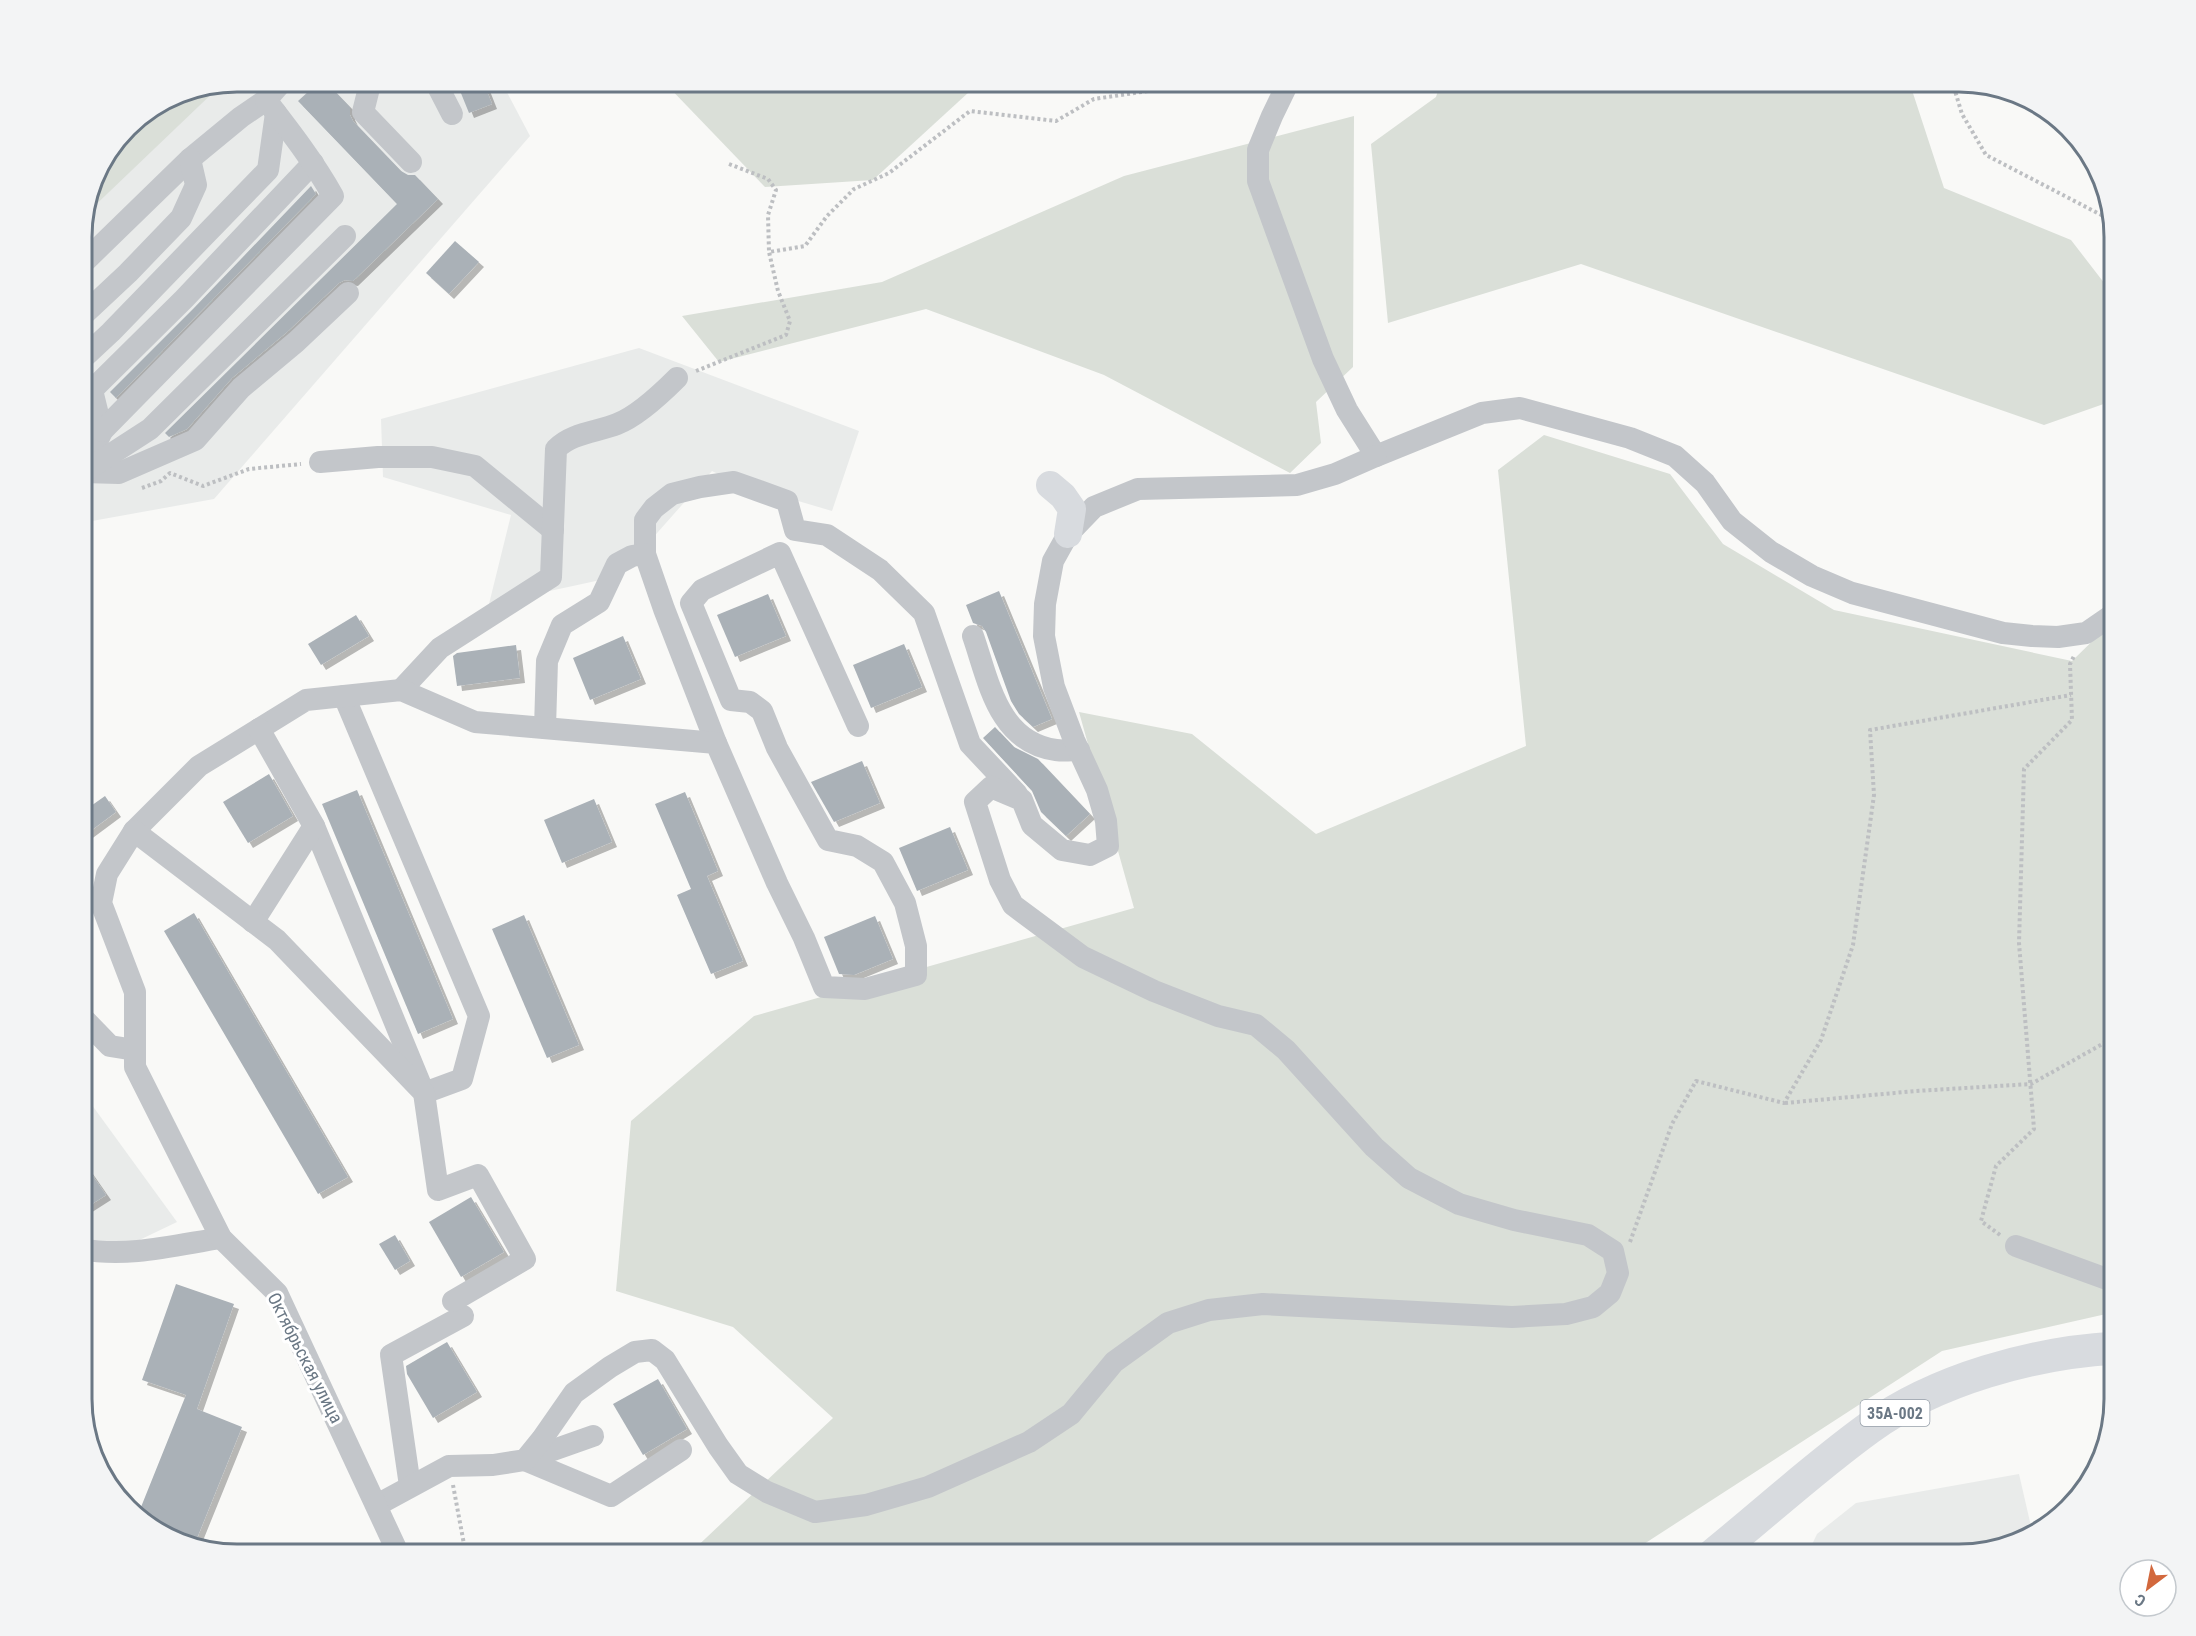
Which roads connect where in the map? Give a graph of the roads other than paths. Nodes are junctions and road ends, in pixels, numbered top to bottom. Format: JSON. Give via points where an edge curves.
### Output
{"nodes":[{"id":1,"x":278,"y":92,"type":"edge"},
{"id":2,"x":368,"y":92,"type":"edge"},
{"id":3,"x":441,"y":92,"type":"edge"},
{"id":4,"x":1284,"y":92,"type":"edge"},
{"id":5,"x":271,"y":107,"type":"junction"},
{"id":6,"x":452,"y":114,"type":"dead end"},
{"id":7,"x":190,"y":159,"type":"junction"},
{"id":8,"x":411,"y":162,"type":"dead end"},
{"id":9,"x":313,"y":163,"type":"junction"},
{"id":10,"x":345,"y":236,"type":"dead end"},
{"id":11,"x":92,"y":254,"type":"edge"},
{"id":12,"x":348,"y":293,"type":"dead end"},
{"id":13,"x":92,"y":307,"type":"edge"},
{"id":14,"x":92,"y":350,"type":"edge"},
{"id":15,"x":677,"y":378,"type":"road end"},
{"id":16,"x":102,"y":432,"type":"junction"},
{"id":17,"x":92,"y":452,"type":"edge"},
{"id":18,"x":1376,"y":456,"type":"junction"},
{"id":19,"x":320,"y":462,"type":"road end"},
{"id":20,"x":92,"y":466,"type":"edge"},
{"id":21,"x":92,"y":472,"type":"edge"},
{"id":22,"x":1050,"y":484,"type":"dead end"},
{"id":23,"x":553,"y":530,"type":"junction"},
{"id":24,"x":795,"y":530,"type":"junction"},
{"id":25,"x":1068,"y":534,"type":"junction"},
{"id":26,"x":780,"y":553,"type":"junction"},
{"id":27,"x":645,"y":554,"type":"junction"},
{"id":28,"x":2104,"y":621,"type":"edge"},
{"id":29,"x":973,"y":636,"type":"dead end"},
{"id":30,"x":401,"y":690,"type":"junction"},
{"id":31,"x":344,"y":696,"type":"junction"},
{"id":32,"x":858,"y":726,"type":"dead end"},
{"id":33,"x":545,"y":728,"type":"junction"},
{"id":34,"x":259,"y":729,"type":"junction"},
{"id":35,"x":716,"y":742,"type":"junction"},
{"id":36,"x":1080,"y":750,"type":"junction"},
{"id":37,"x":1022,"y":800,"type":"junction"},
{"id":38,"x":314,"y":826,"type":"junction"},
{"id":39,"x":134,"y":831,"type":"junction"},
{"id":40,"x":253,"y":922,"type":"junction"},
{"id":41,"x":92,"y":1027,"type":"edge"},
{"id":42,"x":135,"y":1050,"type":"junction"},
{"id":43,"x":424,"y":1093,"type":"junction"},
{"id":44,"x":221,"y":1238,"type":"junction"},
{"id":45,"x":2016,"y":1246,"type":"road end"},
{"id":46,"x":92,"y":1251,"type":"edge"},
{"id":47,"x":2104,"y":1278,"type":"edge"},
{"id":48,"x":2104,"y":1349,"type":"edge"},
{"id":49,"x":593,"y":1436,"type":"dead end"},
{"id":50,"x":681,"y":1450,"type":"dead end"},
{"id":51,"x":525,"y":1460,"type":"junction"},
{"id":52,"x":410,"y":1486,"type":"junction"},
{"id":53,"x":376,"y":1505,"type":"junction"},
{"id":54,"x":394,"y":1544,"type":"edge"},
{"id":55,"x":1727,"y":1544,"type":"edge"}],
"edges":[{"from":1,"to":5,"type":"street"},
{"from":2,"to":8,"type":"street","via":[[363,112]]},
{"from":3,"to":6,"type":"street"},
{"from":4,"to":18,"type":"street","via":[[1258,150],[1258,181],[1323,358],[1347,410]]},
{"from":5,"to":7,"type":"street","via":[[241,117]]},
{"from":5,"to":9,"type":"street"},
{"from":5,"to":14,"type":"street","via":[[268,170]]},
{"from":7,"to":11,"type":"street"},
{"from":7,"to":13,"type":"street","via":[[196,185],[180,218]]},
{"from":9,"to":16,"type":"street","via":[[92,390]]},
{"from":9,"to":16,"type":"street","via":[[333,196]]},
{"from":10,"to":20,"type":"street","via":[[150,429]]},
{"from":12,"to":21,"type":"street","via":[[241,388],[195,440],[118,473]]},
{"from":15,"to":23,"type":"street","via":[[657,398],[619,424],[565,441],[556,449]]},
{"from":16,"to":17,"type":"street"},
{"from":18,"to":25,"type":"street","via":[[1297,485],[1138,489],[1094,507]]},
{"from":18,"to":28,"type":"street","via":[[1482,413],[1520,408],[1630,438],[1675,456],[1705,483],[1732,521],[1770,552],[1852,593],[2003,633],[2058,637],[2086,633]]},
{"from":19,"to":23,"type":"street","via":[[432,457],[475,466]]},
{"from":22,"to":25,"type":"main road","via":[[1072,509]]},
{"from":23,"to":30,"type":"street","via":[[551,577],[440,648]]},
{"from":24,"to":26,"type":"street"},
{"from":24,"to":27,"type":"street","via":[[787,501],[734,482],[700,487],[672,494],[654,508],[645,520]]},
{"from":24,"to":37,"type":"street","via":[[827,535],[880,570],[924,613],[970,744]]},
{"from":25,"to":36,"type":"street","via":[[1053,561],[1044,636],[1054,687]]},
{"from":26,"to":32,"type":"street"},
{"from":26,"to":35,"type":"street","via":[[702,590],[691,603],[731,700],[750,702],[762,711],[777,748],[828,840],[857,846],[883,862],[905,903],[916,946],[916,975],[865,989],[824,987]]},
{"from":27,"to":33,"type":"street","via":[[617,564],[599,602],[562,625],[547,661]]},
{"from":27,"to":35,"type":"street"},
{"from":29,"to":36,"type":"street","via":[[994,700],[1018,735],[1055,750]]},
{"from":30,"to":31,"type":"street","name":"Октябрьская улица"},
{"from":30,"to":33,"type":"street","via":[[474,722]]},
{"from":31,"to":34,"type":"street","name":"Октябрьская улица","via":[[306,700]]},
{"from":31,"to":43,"type":"street","via":[[478,1016],[462,1079]]},
{"from":33,"to":35,"type":"street"},
{"from":34,"to":38,"type":"street"},
{"from":34,"to":39,"type":"street","name":"Октябрьская улица","via":[[199,766]]},
{"from":36,"to":37,"type":"street","via":[[1097,790],[1108,846],[1090,855],[1062,850],[1032,825]]},
{"from":37,"to":51,"type":"street","via":[[990,787],[975,801],[1000,880],[1013,905],[1083,957],[1154,991],[1218,1016],[1256,1025],[1286,1050],[1374,1147],[1409,1178],[1459,1204],[1588,1235],[1613,1251],[1618,1274],[1610,1293],[1593,1307],[1566,1314],[1512,1317],[1263,1304],[1209,1310],[1168,1323],[1136,1345],[1114,1362],[1071,1414],[1029,1442],[928,1486],[866,1504],[814,1512],[767,1492],[738,1474],[665,1360],[652,1350],[635,1352],[574,1393]]},
{"from":38,"to":40,"type":"street"},
{"from":38,"to":43,"type":"street"},
{"from":39,"to":40,"type":"street"},
{"from":39,"to":42,"type":"street","name":"Октябрьская улица","via":[[107,874],[101,903],[135,992]]},
{"from":40,"to":43,"type":"street","via":[[277,940]]},
{"from":41,"to":42,"type":"street","via":[[110,1046]]},
{"from":42,"to":44,"type":"street","name":"Октябрьская улица","via":[[135,1067]]},
{"from":43,"to":52,"type":"street","via":[[438,1190],[478,1175],[525,1259],[391,1354]]},
{"from":44,"to":46,"type":"street","via":[[152,1250]]},
{"from":44,"to":53,"type":"street","name":"Октябрьская улица","via":[[277,1293]]},
{"from":45,"to":47,"type":"street"},
{"from":48,"to":55,"type":"highway","number":"35А-002","via":[[1977,1373],[1928,1394],[1871,1427]]},
{"from":49,"to":51,"type":"street"},
{"from":50,"to":51,"type":"street","via":[[611,1496]]},
{"from":51,"to":52,"type":"street","via":[[449,1466]]},
{"from":52,"to":53,"type":"street"},
{"from":53,"to":54,"type":"street","name":"Октябрьская улица"}]}
